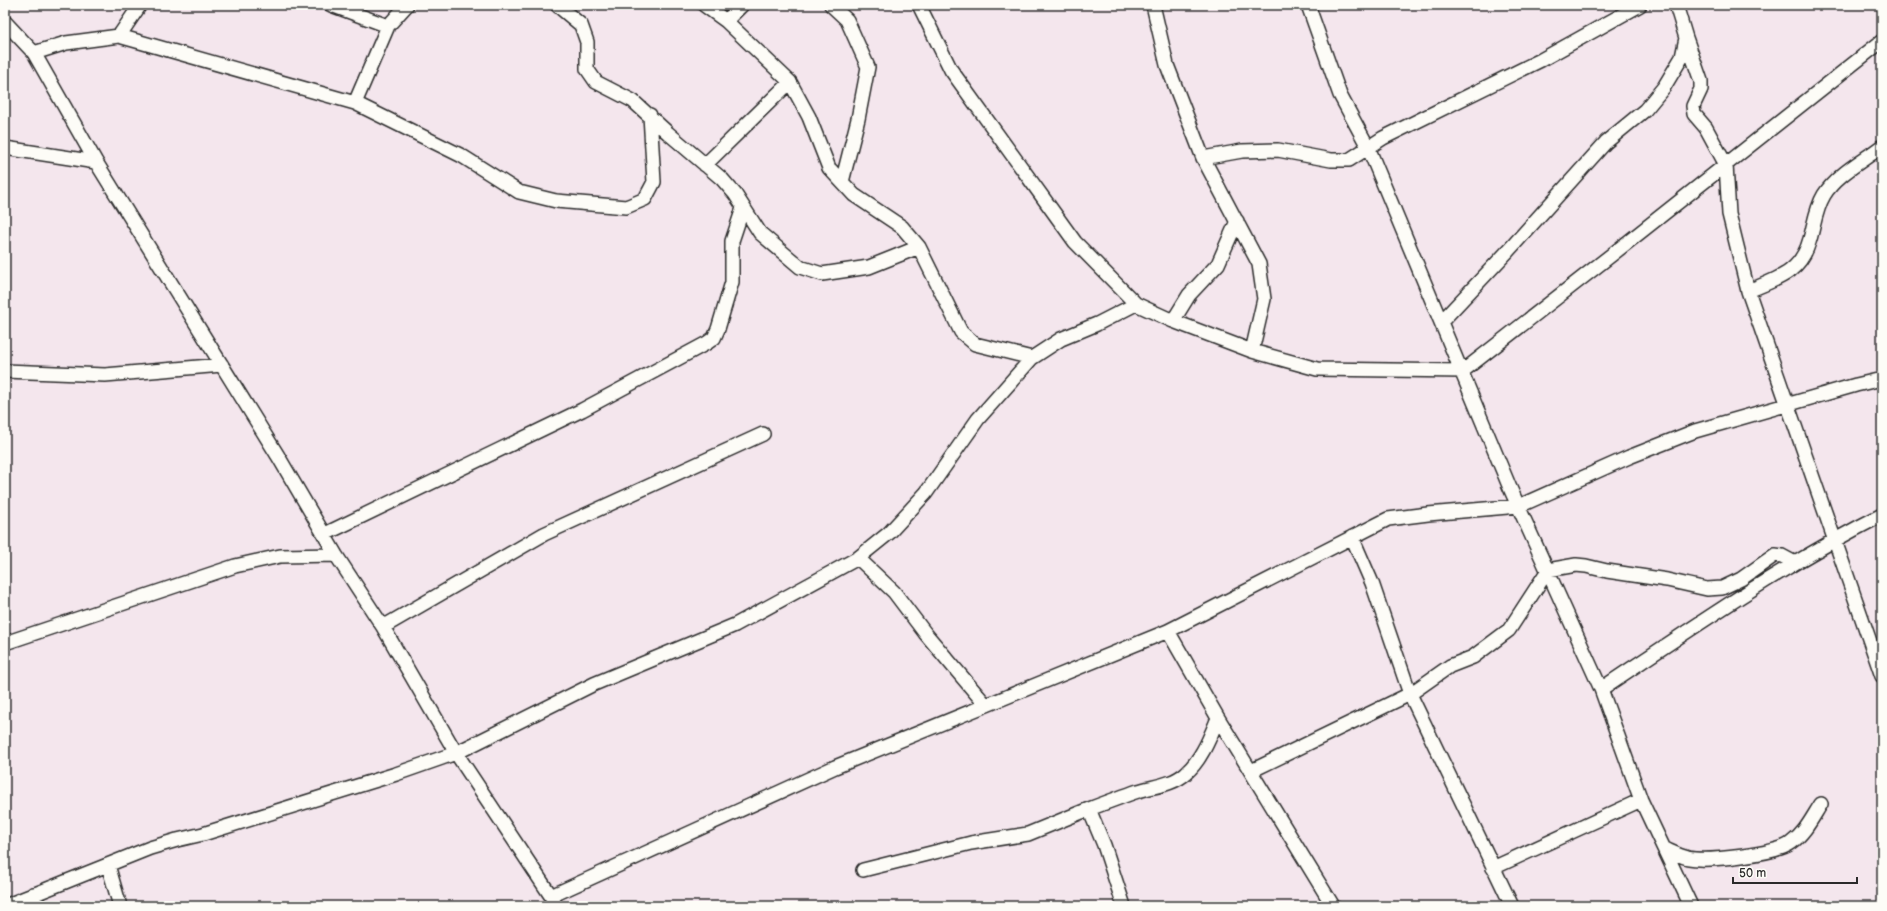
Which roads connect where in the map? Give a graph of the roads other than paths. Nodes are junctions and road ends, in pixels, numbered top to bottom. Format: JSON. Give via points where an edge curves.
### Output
{"nodes":[{"id":1,"x":140,"y":5,"type":"edge"},
{"id":2,"x":331,"y":5,"type":"edge"},
{"id":3,"x":407,"y":5,"type":"edge"},
{"id":4,"x":557,"y":5,"type":"edge"},
{"id":5,"x":704,"y":5,"type":"edge"},
{"id":6,"x":742,"y":5,"type":"edge"},
{"id":7,"x":831,"y":5,"type":"edge"},
{"id":8,"x":919,"y":5,"type":"edge"},
{"id":9,"x":1153,"y":5,"type":"edge"},
{"id":10,"x":1308,"y":5,"type":"edge"},
{"id":11,"x":1640,"y":5,"type":"edge"},
{"id":12,"x":1679,"y":6,"type":"edge"},
{"id":13,"x":726,"y":21,"type":"junction"},
{"id":14,"x":5,"y":22,"type":"edge"},
{"id":15,"x":388,"y":26,"type":"junction"},
{"id":16,"x":119,"y":36,"type":"junction"},
{"id":17,"x":1686,"y":38,"type":"junction"},
{"id":18,"x":1882,"y":40,"type":"edge"},
{"id":19,"x":34,"y":53,"type":"junction"},
{"id":20,"x":790,"y":82,"type":"junction"},
{"id":21,"x":355,"y":103,"type":"junction"},
{"id":22,"x":650,"y":115,"type":"junction"},
{"id":23,"x":668,"y":133,"type":"junction"},
{"id":24,"x":652,"y":145,"type":"junction"},
{"id":25,"x":1882,"y":146,"type":"edge"},
{"id":26,"x":1368,"y":147,"type":"junction"},
{"id":27,"x":5,"y":148,"type":"edge"},
{"id":28,"x":1204,"y":158,"type":"junction"},
{"id":29,"x":96,"y":162,"type":"junction"},
{"id":30,"x":705,"y":165,"type":"junction"},
{"id":31,"x":1726,"y":165,"type":"junction"},
{"id":32,"x":842,"y":182,"type":"junction"},
{"id":33,"x":743,"y":208,"type":"junction"},
{"id":34,"x":1237,"y":221,"type":"junction"},
{"id":35,"x":919,"y":247,"type":"junction"},
{"id":36,"x":1748,"y":291,"type":"junction"},
{"id":37,"x":1136,"y":304,"type":"junction"},
{"id":38,"x":1173,"y":321,"type":"junction"},
{"id":39,"x":1441,"y":322,"type":"junction"},
{"id":40,"x":1252,"y":351,"type":"junction"},
{"id":41,"x":1032,"y":358,"type":"junction"},
{"id":42,"x":222,"y":365,"type":"junction"},
{"id":43,"x":5,"y":371,"type":"edge"},
{"id":44,"x":1463,"y":371,"type":"junction"},
{"id":45,"x":1882,"y":379,"type":"edge"},
{"id":46,"x":1787,"y":405,"type":"junction"},
{"id":47,"x":763,"y":434,"type":"dead end"},
{"id":48,"x":1519,"y":506,"type":"junction"},
{"id":49,"x":1882,"y":515,"type":"edge"},
{"id":50,"x":325,"y":534,"type":"junction"},
{"id":51,"x":1352,"y":537,"type":"junction"},
{"id":52,"x":1834,"y":539,"type":"junction"},
{"id":53,"x":336,"y":555,"type":"junction"},
{"id":54,"x":858,"y":558,"type":"junction"},
{"id":55,"x":1795,"y":563,"type":"junction"},
{"id":56,"x":1548,"y":570,"type":"junction"},
{"id":57,"x":383,"y":627,"type":"junction"},
{"id":58,"x":1168,"y":631,"type":"junction"},
{"id":59,"x":5,"y":643,"type":"edge"},
{"id":60,"x":1882,"y":676,"type":"edge"},
{"id":61,"x":1601,"y":689,"type":"junction"},
{"id":62,"x":1410,"y":694,"type":"junction"},
{"id":63,"x":985,"y":704,"type":"junction"},
{"id":64,"x":1218,"y":718,"type":"junction"},
{"id":65,"x":456,"y":753,"type":"junction"},
{"id":66,"x":1251,"y":771,"type":"junction"},
{"id":67,"x":1641,"y":800,"type":"junction"},
{"id":68,"x":1821,"y":804,"type":"dead end"},
{"id":69,"x":1089,"y":809,"type":"junction"},
{"id":70,"x":1665,"y":849,"type":"junction"},
{"id":71,"x":108,"y":865,"type":"junction"},
{"id":72,"x":1493,"y":868,"type":"junction"},
{"id":73,"x":863,"y":870,"type":"dead end"},
{"id":74,"x":33,"y":894,"type":"junction"},
{"id":75,"x":553,"y":901,"type":"edge"},
{"id":76,"x":5,"y":906,"type":"edge"},
{"id":77,"x":39,"y":906,"type":"edge"},
{"id":78,"x":120,"y":906,"type":"edge"},
{"id":79,"x":1124,"y":906,"type":"edge"},
{"id":80,"x":1333,"y":906,"type":"edge"},
{"id":81,"x":1512,"y":906,"type":"edge"},
{"id":82,"x":1691,"y":906,"type":"edge"}],
"edges":[{"from":1,"to":16,"type":"street"},
{"from":2,"to":15,"type":"street"},
{"from":3,"to":15,"type":"street"},
{"from":4,"to":22,"type":"street","via":[[581,25],[587,42],[587,69],[596,82],[633,101]]},
{"from":5,"to":13,"type":"street"},
{"from":6,"to":13,"type":"street"},
{"from":7,"to":32,"type":"street","via":[[847,20],[868,67]]},
{"from":8,"to":37,"type":"street","via":[[951,70],[1075,242]]},
{"from":9,"to":28,"type":"street","via":[[1167,65]]},
{"from":10,"to":26,"type":"street","via":[[1340,95]]},
{"from":11,"to":26,"type":"street","via":[[1541,60]]},
{"from":12,"to":17,"type":"street"},
{"from":13,"to":20,"type":"street"},
{"from":14,"to":19,"type":"street"},
{"from":15,"to":21,"type":"street"},
{"from":16,"to":19,"type":"street","via":[[66,43]]},
{"from":16,"to":21,"type":"street"},
{"from":17,"to":31,"type":"street","via":[[1702,89],[1693,106],[1694,114],[1706,128]]},
{"from":17,"to":39,"type":"street","via":[[1682,57],[1676,68],[1645,110],[1606,142]]},
{"from":18,"to":31,"type":"street"},
{"from":19,"to":29,"type":"street"},
{"from":20,"to":30,"type":"street"},
{"from":20,"to":32,"type":"street","via":[[809,117],[830,168]]},
{"from":21,"to":24,"type":"street","via":[[462,156],[519,192],[556,201],[626,207],[645,199],[654,182]]},
{"from":22,"to":23,"type":"street"},
{"from":22,"to":24,"type":"street"},
{"from":23,"to":24,"type":"street"},
{"from":23,"to":30,"type":"street"},
{"from":25,"to":36,"type":"street","via":[[1837,180],[1824,196],[1804,254],[1794,267],[1785,275]]},
{"from":26,"to":28,"type":"street","via":[[1349,160],[1331,160],[1278,150],[1242,151]]},
{"from":26,"to":39,"type":"street"},
{"from":27,"to":29,"type":"street"},
{"from":28,"to":34,"type":"street"},
{"from":29,"to":42,"type":"street"},
{"from":30,"to":33,"type":"street","via":[[722,179]]},
{"from":31,"to":36,"type":"street","via":[[1729,214]]},
{"from":31,"to":44,"type":"street"},
{"from":32,"to":35,"type":"street","via":[[854,195],[902,227]]},
{"from":33,"to":35,"type":"street","via":[[760,233],[800,267],[822,274],[869,267]]},
{"from":33,"to":50,"type":"street","via":[[732,241],[732,282],[714,338],[582,410]]},
{"from":34,"to":38,"type":"street","via":[[1218,264],[1189,295]]},
{"from":34,"to":40,"type":"street","via":[[1259,264],[1264,299]]},
{"from":35,"to":41,"type":"street","via":[[961,332],[975,344]]},
{"from":36,"to":46,"type":"street"},
{"from":37,"to":38,"type":"street"},
{"from":37,"to":41,"type":"street","via":[[1061,339]]},
{"from":38,"to":40,"type":"street"},
{"from":39,"to":44,"type":"street"},
{"from":40,"to":44,"type":"street","via":[[1317,369]]},
{"from":41,"to":54,"type":"street","via":[[978,419],[926,493],[889,533]]},
{"from":42,"to":43,"type":"street","via":[[105,375]]},
{"from":42,"to":50,"type":"street"},
{"from":44,"to":48,"type":"street"},
{"from":45,"to":46,"type":"street"},
{"from":46,"to":48,"type":"street","via":[[1695,431]]},
{"from":46,"to":52,"type":"street"},
{"from":47,"to":57,"type":"street","via":[[544,534]]},
{"from":48,"to":51,"type":"street","via":[[1388,519]]},
{"from":48,"to":56,"type":"street"},
{"from":49,"to":52,"type":"street"},
{"from":50,"to":53,"type":"street"},
{"from":51,"to":58,"type":"street"},
{"from":51,"to":62,"type":"street","via":[[1372,583]]},
{"from":52,"to":55,"type":"street"},
{"from":52,"to":60,"type":"street"},
{"from":53,"to":57,"type":"street"},
{"from":53,"to":59,"type":"street","via":[[280,556],[235,566]]},
{"from":54,"to":63,"type":"street","via":[[894,592]]},
{"from":54,"to":65,"type":"street","via":[[735,624],[594,684]]},
{"from":55,"to":56,"type":"street","via":[[1774,555],[1722,588],[1707,589],[1586,566],[1576,565]]},
{"from":55,"to":61,"type":"street"},
{"from":56,"to":61,"type":"street"},
{"from":56,"to":62,"type":"street","via":[[1509,630],[1473,657],[1450,666]]},
{"from":57,"to":65,"type":"street"},
{"from":58,"to":63,"type":"street"},
{"from":58,"to":64,"type":"street"},
{"from":61,"to":67,"type":"street"},
{"from":62,"to":66,"type":"street"},
{"from":62,"to":72,"type":"street"},
{"from":63,"to":75,"type":"street","via":[[828,770]]},
{"from":64,"to":66,"type":"street"},
{"from":64,"to":69,"type":"street","via":[[1198,758],[1187,773],[1176,781]]},
{"from":65,"to":71,"type":"street","via":[[203,834],[150,848]]},
{"from":65,"to":75,"type":"street"},
{"from":66,"to":80,"type":"street"},
{"from":67,"to":70,"type":"street"},
{"from":67,"to":72,"type":"street"},
{"from":68,"to":70,"type":"street","via":[[1803,833],[1790,844],[1765,852],[1706,859],[1688,858]]},
{"from":69,"to":73,"type":"street","via":[[1028,834],[972,843]]},
{"from":69,"to":79,"type":"street"},
{"from":70,"to":82,"type":"street"},
{"from":71,"to":74,"type":"street"},
{"from":71,"to":78,"type":"street"},
{"from":72,"to":81,"type":"street"},
{"from":74,"to":76,"type":"street"},
{"from":74,"to":77,"type":"street"}]}
